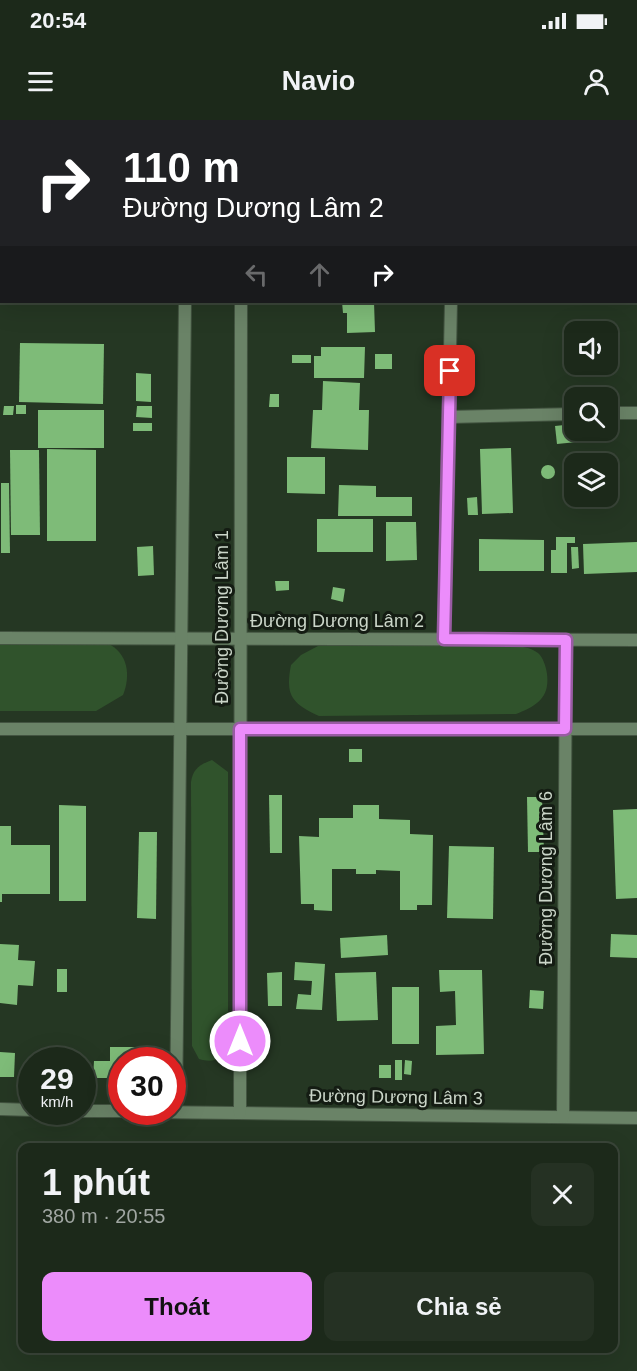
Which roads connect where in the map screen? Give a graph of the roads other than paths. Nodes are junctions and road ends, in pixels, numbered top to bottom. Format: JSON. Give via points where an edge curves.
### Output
{"nodes":[{"id":1,"x":185,"y":303,"type":"edge"},
{"id":2,"x":241,"y":303,"type":"edge"},
{"id":3,"x":451,"y":303,"type":"edge"},
{"id":4,"x":637,"y":412,"type":"edge"},
{"id":5,"x":618,"y":413,"type":"edge"},
{"id":6,"x":564,"y":414,"type":"edge"},
{"id":7,"x":449,"y":417,"type":"junction"},
{"id":8,"x":0,"y":638,"type":"edge"},
{"id":9,"x":182,"y":638,"type":"junction"},
{"id":10,"x":240,"y":639,"type":"junction"},
{"id":11,"x":444,"y":639,"type":"junction"},
{"id":12,"x":566,"y":640,"type":"junction"},
{"id":13,"x":637,"y":640,"type":"edge"},
{"id":14,"x":0,"y":729,"type":"edge"},
{"id":15,"x":181,"y":729,"type":"junction"},
{"id":16,"x":240,"y":729,"type":"junction"},
{"id":17,"x":565,"y":729,"type":"junction"},
{"id":18,"x":637,"y":729,"type":"edge"},
{"id":19,"x":178,"y":1047,"type":"edge"},
{"id":20,"x":0,"y":1109,"type":"edge"},
{"id":21,"x":18,"y":1110,"type":"edge"},
{"id":22,"x":186,"y":1112,"type":"edge"},
{"id":23,"x":240,"y":1113,"type":"junction"},
{"id":24,"x":563,"y":1117,"type":"junction"},
{"id":25,"x":637,"y":1118,"type":"edge"}],
"edges":[{"from":1,"to":9,"type":"street"},
{"from":2,"to":10,"type":"street","name":"Đường Dương Lâm 1"},
{"from":3,"to":7,"type":"street"},
{"from":4,"to":5,"type":"street"},
{"from":6,"to":7,"type":"street"},
{"from":7,"to":11,"type":"street"},
{"from":8,"to":9,"type":"street","name":"Đường Dương Lâm 2"},
{"from":9,"to":10,"type":"street","name":"Đường Dương Lâm 2"},
{"from":9,"to":15,"type":"street"},
{"from":10,"to":11,"type":"street","name":"Đường Dương Lâm 2"},
{"from":10,"to":16,"type":"street","name":"Đường Dương Lâm 1"},
{"from":11,"to":12,"type":"street","name":"Đường Dương Lâm 2"},
{"from":12,"to":13,"type":"street","name":"Đường Dương Lâm 2"},
{"from":12,"to":17,"type":"street","name":"Đường Dương Lâm 6"},
{"from":14,"to":15,"type":"street"},
{"from":15,"to":16,"type":"street"},
{"from":15,"to":19,"type":"street"},
{"from":16,"to":17,"type":"street"},
{"from":16,"to":23,"type":"street","name":"Đường Dương Lâm 1"},
{"from":17,"to":18,"type":"street"},
{"from":17,"to":24,"type":"street","name":"Đường Dương Lâm 6"},
{"from":20,"to":21,"type":"street"},
{"from":22,"to":23,"type":"street","name":"Đường Dương Lâm 3"},
{"from":23,"to":24,"type":"street","name":"Đường Dương Lâm 3"},
{"from":24,"to":25,"type":"street","name":"Đường Dương Lâm 3"}]}
